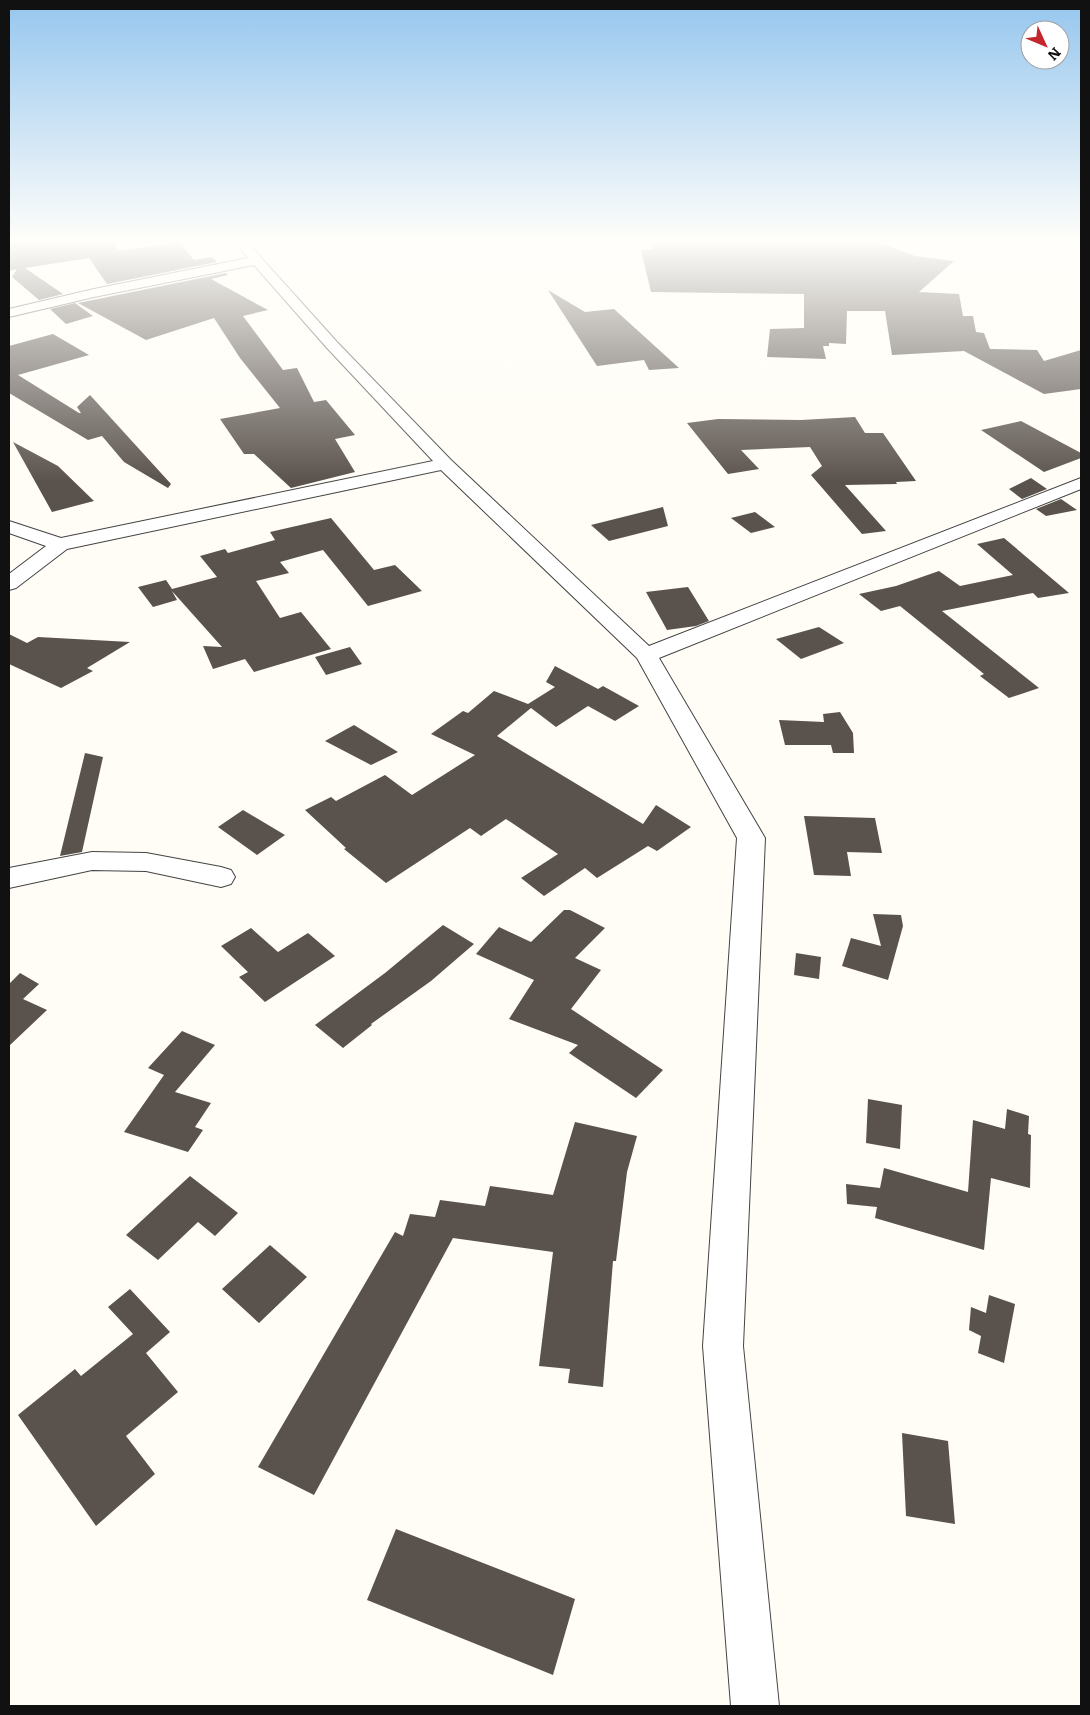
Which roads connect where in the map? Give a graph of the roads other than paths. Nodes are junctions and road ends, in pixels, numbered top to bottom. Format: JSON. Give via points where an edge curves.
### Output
{"nodes":[{"id":1,"x":312,"y":322,"type":"edge"},
{"id":2,"x":446,"y":464,"type":"junction"},
{"id":3,"x":1081,"y":483,"type":"edge"},
{"id":4,"x":9,"y":528,"type":"edge"},
{"id":5,"x":60,"y":544,"type":"junction"},
{"id":6,"x":9,"y":584,"type":"edge"},
{"id":7,"x":646,"y":655,"type":"junction"},
{"id":8,"x":221,"y":877,"type":"dead end"},
{"id":9,"x":9,"y":878,"type":"edge"},
{"id":10,"x":755,"y":1706,"type":"edge"}],
"edges":[{"from":1,"to":2,"type":"street"},
{"from":2,"to":5,"type":"street"},
{"from":2,"to":7,"type":"street"},
{"from":3,"to":7,"type":"street"},
{"from":4,"to":5,"type":"street"},
{"from":5,"to":6,"type":"street"},
{"from":7,"to":10,"type":"street","via":[[751,838],[724,1346]]},
{"from":8,"to":9,"type":"street","via":[[146,862],[92,861]]}]}
